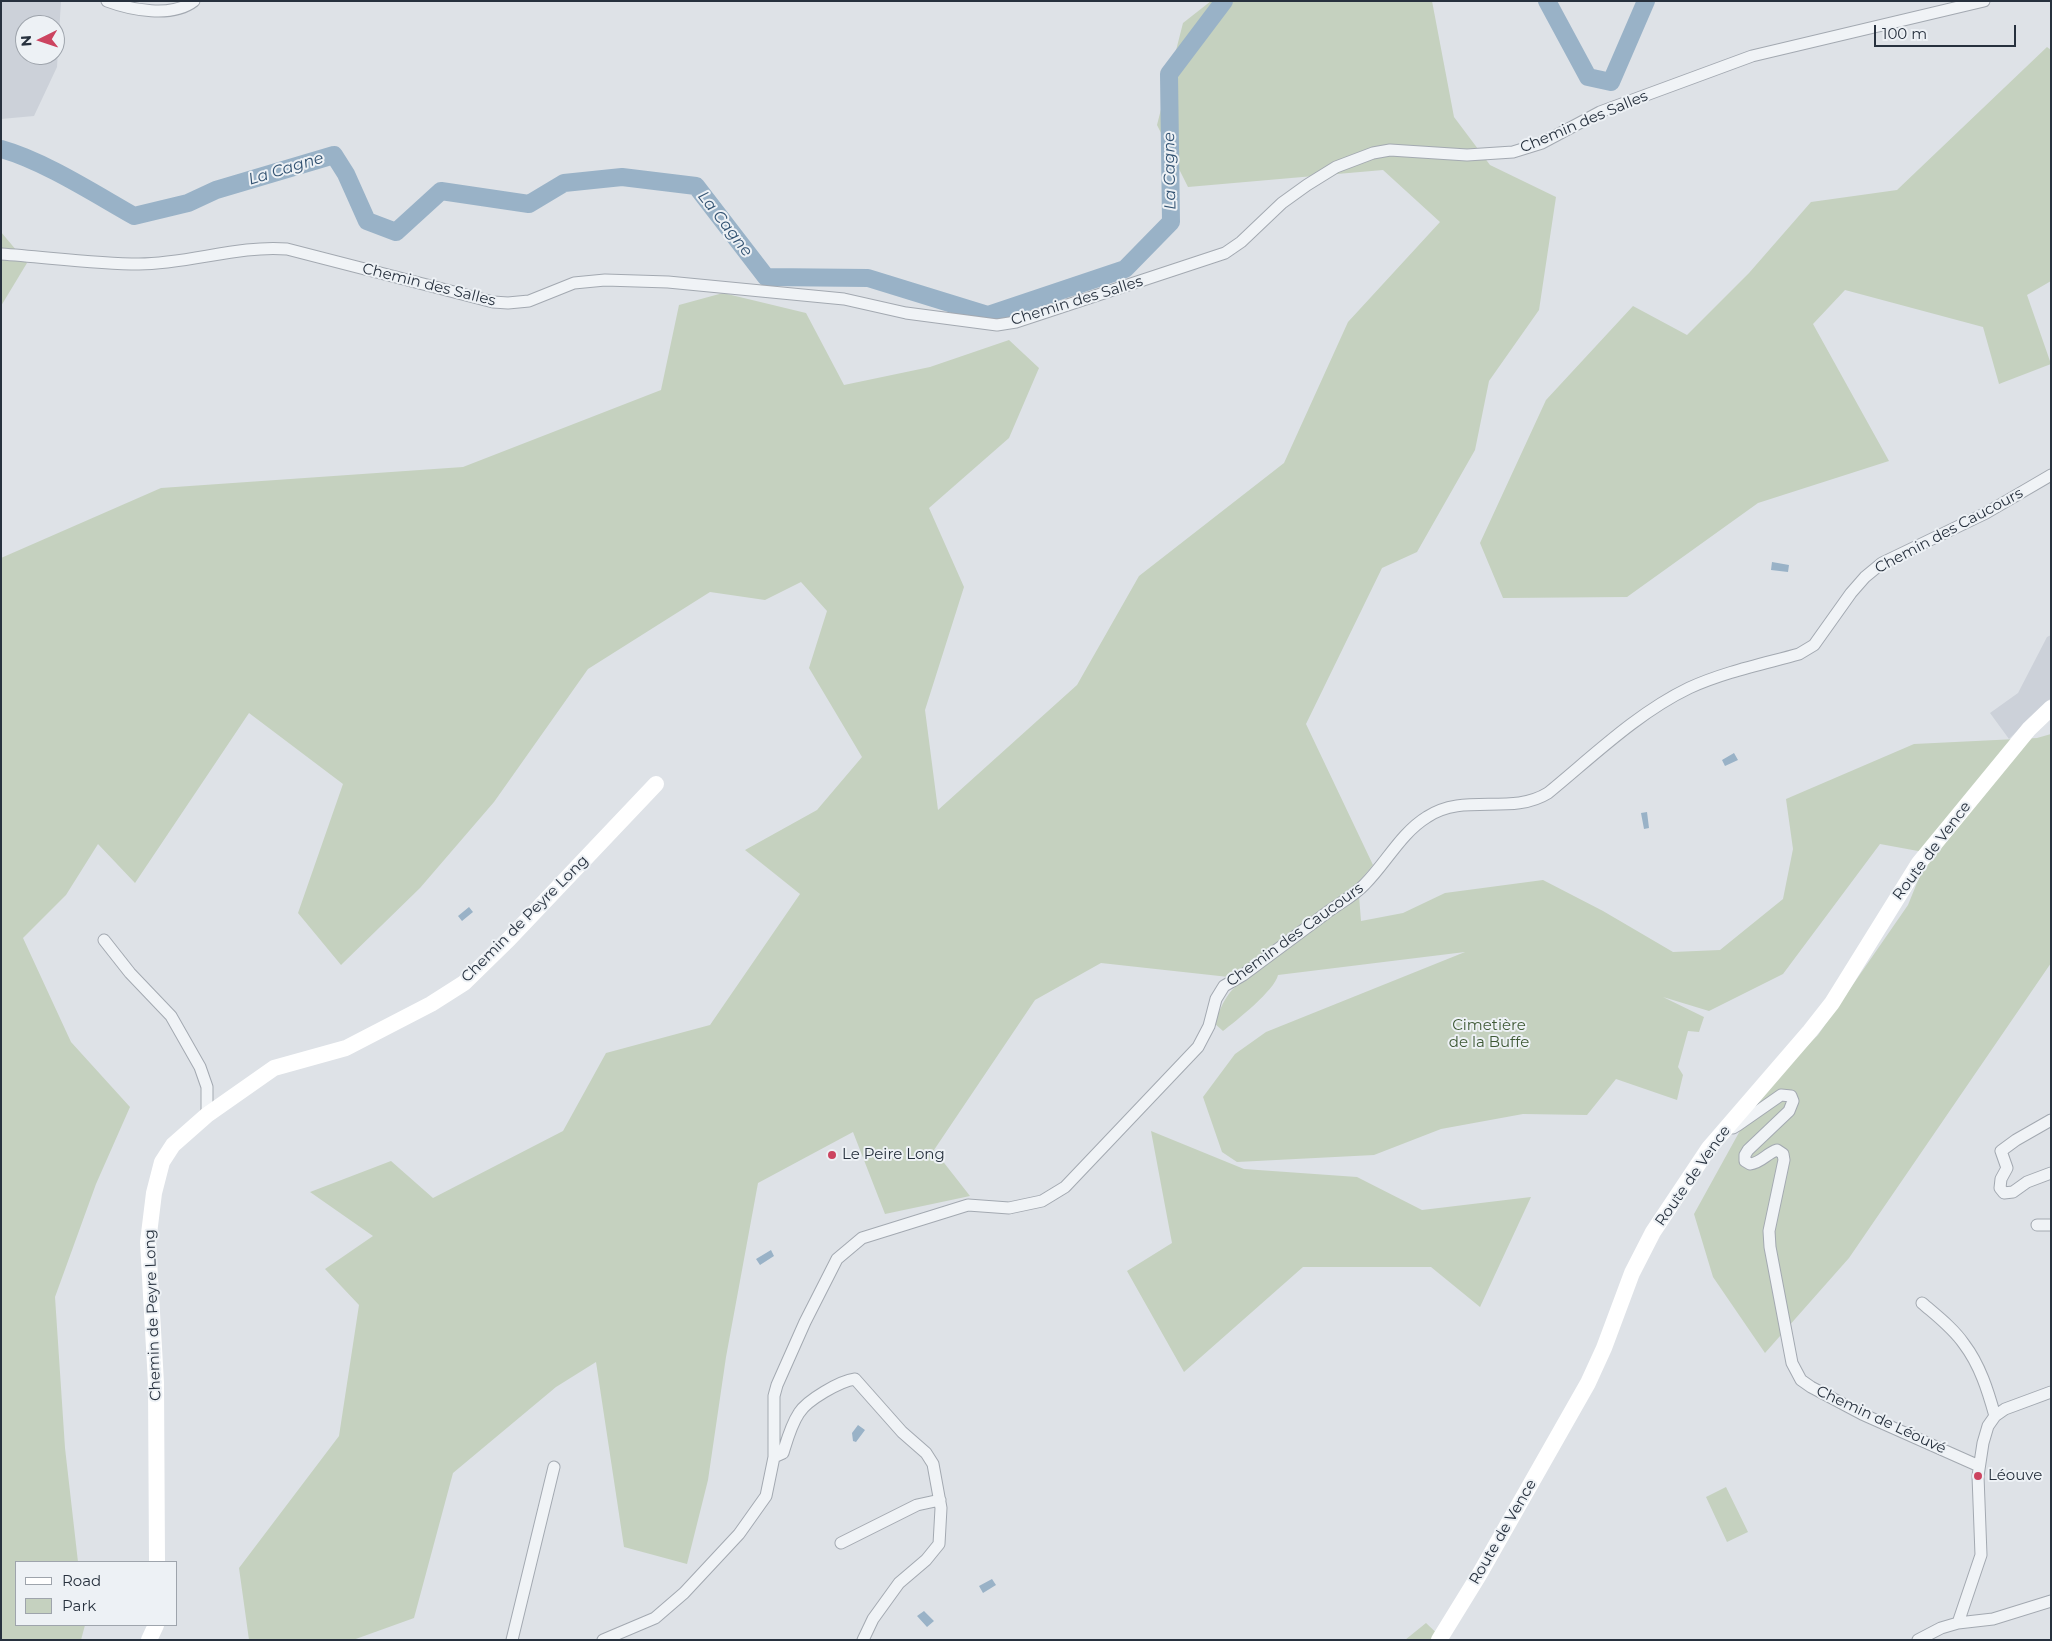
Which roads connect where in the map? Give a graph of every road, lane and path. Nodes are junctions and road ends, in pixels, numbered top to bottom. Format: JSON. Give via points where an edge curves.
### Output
{"nodes":[{"id":1,"x":107,"y":1,"type":"edge"},
{"id":2,"x":194,"y":1,"type":"edge"},
{"id":3,"x":1984,"y":1,"type":"edge"},
{"id":4,"x":1,"y":254,"type":"edge"},
{"id":5,"x":2051,"y":475,"type":"edge"},
{"id":6,"x":2051,"y":708,"type":"edge"},
{"id":7,"x":656,"y":784,"type":"dead end"},
{"id":8,"x":104,"y":940,"type":"dead end"},
{"id":9,"x":207,"y":1115,"type":"junction"},
{"id":10,"x":2051,"y":1120,"type":"edge"},
{"id":11,"x":1726,"y":1127,"type":"junction"},
{"id":12,"x":2051,"y":1173,"type":"edge"},
{"id":13,"x":2037,"y":1225,"type":"dead end"},
{"id":14,"x":2051,"y":1225,"type":"edge"},
{"id":15,"x":1922,"y":1303,"type":"dead end"},
{"id":16,"x":2051,"y":1392,"type":"edge"},
{"id":17,"x":1995,"y":1416,"type":"junction"},
{"id":18,"x":774,"y":1457,"type":"junction"},
{"id":19,"x":1978,"y":1466,"type":"junction"},
{"id":20,"x":554,"y":1467,"type":"dead end"},
{"id":21,"x":940,"y":1500,"type":"junction"},
{"id":22,"x":841,"y":1543,"type":"dead end"},
{"id":23,"x":157,"y":1561,"type":"edge"},
{"id":24,"x":2051,"y":1601,"type":"edge"},
{"id":25,"x":1958,"y":1623,"type":"junction"},
{"id":26,"x":156,"y":1626,"type":"edge"},
{"id":27,"x":149,"y":1640,"type":"edge"},
{"id":28,"x":512,"y":1640,"type":"edge"},
{"id":29,"x":604,"y":1640,"type":"edge"},
{"id":30,"x":863,"y":1640,"type":"edge"},
{"id":31,"x":1439,"y":1640,"type":"edge"},
{"id":32,"x":1918,"y":1640,"type":"edge"}],
"edges":[{"from":1,"to":2,"type":"street","via":[[150,11],[175,9]]},
{"from":3,"to":4,"type":"street","name":"Chemin des Salles","via":[[1752,56],[1600,112],[1542,143],[1513,152],[1467,155],[1390,150],[1373,154],[1336,167],[1307,184],[1225,253],[1016,322],[997,325],[906,313],[844,299],[668,282],[605,280],[574,283],[529,301],[508,304],[287,249],[266,247],[139,264]]},
{"from":5,"to":18,"type":"street","name":"Chemin des Caucours","via":[[1986,513],[1882,563],[1851,593],[1809,649],[1714,678],[1674,696],[1627,728],[1536,801],[1462,804],[1426,817],[1408,833],[1365,885],[1224,986],[1216,999],[1210,1026],[1198,1047],[1066,1188],[1042,1201],[1008,1208],[968,1205],[862,1238],[837,1259],[777,1385],[774,1396]]},
{"from":6,"to":11,"type":"main road","name":"Route de Vence","via":[[2029,729],[1919,864],[1832,1003]]},
{"from":7,"to":9,"type":"main road","name":"Chemin de Peyre Long","via":[[464,983],[346,1048],[274,1068]]},
{"from":8,"to":9,"type":"street","via":[[171,1016],[200,1067],[207,1087]]},
{"from":9,"to":23,"type":"main road","name":"Chemin de Peyre Long","via":[[173,1145],[162,1162],[154,1193],[148,1242],[156,1383]]},
{"from":10,"to":12,"type":"street","via":[[2000,1151],[2007,1168],[2000,1188],[2004,1193],[2013,1192],[2027,1182]]},
{"from":11,"to":19,"type":"street","name":"Chemin de Léouvé","via":[[1733,1128],[1781,1095],[1791,1096],[1793,1101],[1789,1111],[1745,1155],[1750,1164],[1770,1152],[1777,1150],[1783,1154],[1769,1232],[1770,1247],[1792,1363],[1801,1380],[1862,1414]]},
{"from":11,"to":31,"type":"main road","name":"Route de Vence","via":[[1708,1148],[1653,1232],[1632,1273],[1588,1383]]},
{"from":13,"to":14,"type":"street"},
{"from":15,"to":17,"type":"street","via":[[1953,1331],[1978,1365]]},
{"from":16,"to":17,"type":"street","via":[[2005,1408]]},
{"from":17,"to":19,"type":"street","via":[[1988,1426]]},
{"from":18,"to":21,"type":"street","via":[[782,1454],[801,1410],[823,1393],[847,1380],[855,1380],[926,1454],[933,1464]]},
{"from":18,"to":29,"type":"street","name":"Chemin des Caucours","via":[[766,1496],[733,1541],[684,1593],[655,1618]]},
{"from":19,"to":25,"type":"street","via":[[1981,1555]]},
{"from":20,"to":28,"type":"street"},
{"from":21,"to":22,"type":"street","via":[[917,1505]]},
{"from":21,"to":30,"type":"street","via":[[939,1544],[899,1583],[873,1619]]},
{"from":24,"to":25,"type":"street","via":[[1993,1619]]},
{"from":25,"to":32,"type":"street"},
{"from":26,"to":27,"type":"main road"}]}
